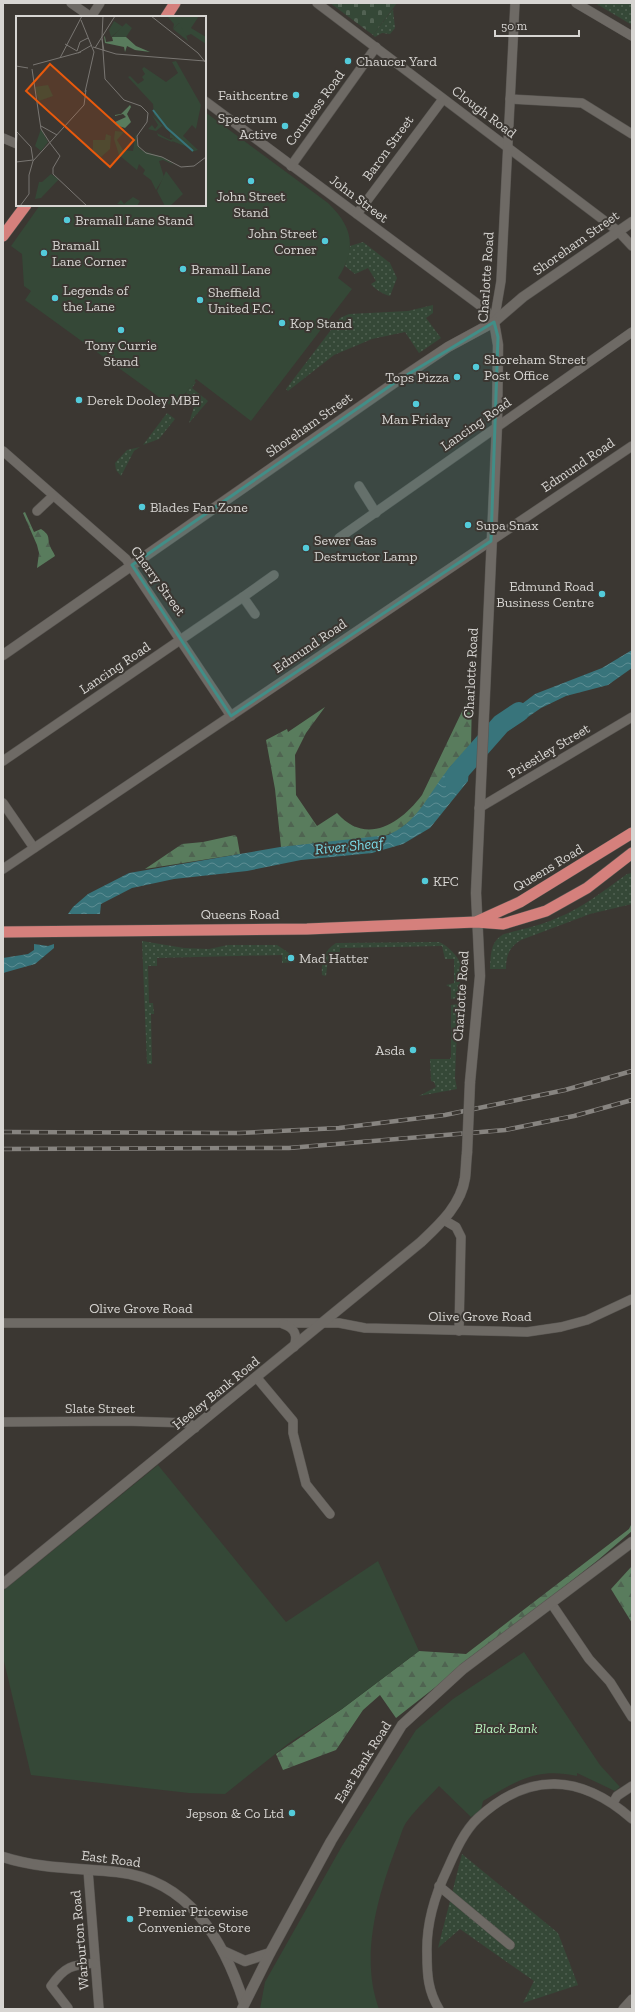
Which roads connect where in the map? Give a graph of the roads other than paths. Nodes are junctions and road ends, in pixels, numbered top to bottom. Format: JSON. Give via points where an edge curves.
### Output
{"nodes":[{"id":1,"x":71,"y":3,"type":"edge"},
{"id":2,"x":100,"y":3,"type":"edge"},
{"id":3,"x":317,"y":3,"type":"edge"},
{"id":4,"x":515,"y":3,"type":"edge"},
{"id":5,"x":576,"y":3,"type":"edge"},
{"id":6,"x":173,"y":4,"type":"edge"},
{"id":7,"x":90,"y":16,"type":"edge"},
{"id":8,"x":92,"y":16,"type":"edge"},
{"id":9,"x":167,"y":16,"type":"edge"},
{"id":10,"x":632,"y":36,"type":"edge"},
{"id":11,"x":376,"y":47,"type":"junction"},
{"id":12,"x":443,"y":99,"type":"junction"},
{"id":13,"x":510,"y":99,"type":"junction"},
{"id":14,"x":206,"y":102,"type":"edge"},
{"id":15,"x":632,"y":134,"type":"edge"},
{"id":16,"x":3,"y":138,"type":"edge"},
{"id":17,"x":16,"y":144,"type":"edge"},
{"id":18,"x":507,"y":147,"type":"junction"},
{"id":19,"x":291,"y":166,"type":"junction"},
{"id":20,"x":25,"y":206,"type":"edge"},
{"id":21,"x":357,"y":214,"type":"junction"},
{"id":22,"x":632,"y":222,"type":"edge"},
{"id":23,"x":4,"y":232,"type":"edge"},
{"id":24,"x":618,"y":232,"type":"junction"},
{"id":25,"x":632,"y":246,"type":"edge"},
{"id":26,"x":494,"y":322,"type":"junction"},
{"id":27,"x":632,"y":332,"type":"edge"},
{"id":28,"x":497,"y":426,"type":"junction"},
{"id":29,"x":632,"y":446,"type":"edge"},
{"id":30,"x":3,"y":451,"type":"edge"},
{"id":31,"x":359,"y":486,"type":"dead end"},
{"id":32,"x":53,"y":496,"type":"junction"},
{"id":33,"x":36,"y":511,"type":"dead end"},
{"id":34,"x":376,"y":513,"type":"junction"},
{"id":35,"x":338,"y":538,"type":"dead end"},
{"id":36,"x":491,"y":541,"type":"junction"},
{"id":37,"x":132,"y":565,"type":"junction"},
{"id":38,"x":274,"y":575,"type":"dead end"},
{"id":39,"x":244,"y":597,"type":"junction"},
{"id":40,"x":255,"y":614,"type":"dead end"},
{"id":41,"x":182,"y":639,"type":"junction"},
{"id":42,"x":3,"y":654,"type":"edge"},
{"id":43,"x":231,"y":716,"type":"junction"},
{"id":44,"x":632,"y":717,"type":"edge"},
{"id":45,"x":3,"y":761,"type":"edge"},
{"id":46,"x":3,"y":803,"type":"edge"},
{"id":47,"x":480,"y":808,"type":"junction"},
{"id":48,"x":632,"y":833,"type":"edge"},
{"id":49,"x":34,"y":848,"type":"junction"},
{"id":50,"x":632,"y":853,"type":"edge"},
{"id":51,"x":3,"y":869,"type":"edge"},
{"id":52,"x":476,"y":922,"type":"junction"},
{"id":53,"x":3,"y":932,"type":"edge"},
{"id":54,"x":444,"y":1220,"type":"junction"},
{"id":55,"x":632,"y":1299,"type":"edge"},
{"id":56,"x":280,"y":1322,"type":"junction"},
{"id":57,"x":3,"y":1323,"type":"edge"},
{"id":58,"x":323,"y":1323,"type":"junction"},
{"id":59,"x":459,"y":1331,"type":"junction"},
{"id":60,"x":294,"y":1347,"type":"junction"},
{"id":61,"x":257,"y":1378,"type":"junction"},
{"id":62,"x":3,"y":1422,"type":"edge"},
{"id":63,"x":195,"y":1428,"type":"junction"},
{"id":64,"x":330,"y":1514,"type":"dead end"},
{"id":65,"x":632,"y":1542,"type":"edge"},
{"id":66,"x":3,"y":1584,"type":"edge"},
{"id":67,"x":551,"y":1603,"type":"junction"},
{"id":68,"x":632,"y":1717,"type":"edge"},
{"id":69,"x":632,"y":1786,"type":"edge"},
{"id":70,"x":613,"y":1803,"type":"junction"},
{"id":71,"x":632,"y":1819,"type":"edge"},
{"id":72,"x":3,"y":1857,"type":"edge"},
{"id":73,"x":88,"y":1870,"type":"junction"},
{"id":74,"x":440,"y":1886,"type":"junction"},
{"id":75,"x":510,"y":1945,"type":"dead end"},
{"id":76,"x":223,"y":1951,"type":"junction"},
{"id":77,"x":270,"y":1953,"type":"junction"},
{"id":78,"x":95,"y":1962,"type":"junction"},
{"id":79,"x":632,"y":1999,"type":"edge"},
{"id":80,"x":243,"y":2006,"type":"edge"},
{"id":81,"x":68,"y":2008,"type":"dead end"},
{"id":82,"x":100,"y":2009,"type":"edge"},
{"id":83,"x":439,"y":2009,"type":"edge"},
{"id":84,"x":623,"y":2009,"type":"edge"}],
"edges":[{"from":1,"to":7,"type":"street"},
{"from":2,"to":8,"type":"street"},
{"from":3,"to":11,"type":"street","name":"Clough Road"},
{"from":4,"to":13,"type":"street","name":"Charlotte Road"},
{"from":5,"to":10,"type":"street"},
{"from":6,"to":9,"type":"highway"},
{"from":11,"to":12,"type":"street","name":"Clough Road"},
{"from":11,"to":19,"type":"street","name":"Countess Road"},
{"from":12,"to":18,"type":"street","name":"Clough Road"},
{"from":12,"to":21,"type":"street","name":"Baron Street"},
{"from":13,"to":15,"type":"street","via":[[582,103]]},
{"from":13,"to":18,"type":"street","name":"Charlotte Road"},
{"from":14,"to":19,"type":"street","name":"John Street"},
{"from":16,"to":17,"type":"street"},
{"from":18,"to":24,"type":"street","name":"Clough Road"},
{"from":18,"to":26,"type":"street","name":"Charlotte Road","via":[[502,262],[499,301]]},
{"from":19,"to":21,"type":"street","name":"John Street"},
{"from":20,"to":23,"type":"highway"},
{"from":21,"to":26,"type":"street","name":"John Street","via":[[486,310]]},
{"from":22,"to":24,"type":"street","name":"Shoreham Street"},
{"from":24,"to":25,"type":"street","name":"Clough Road"},
{"from":24,"to":26,"type":"street","name":"Shoreham Street","via":[[523,297]]},
{"from":26,"to":28,"type":"street","name":"Charlotte Road","via":[[498,337]]},
{"from":26,"to":37,"type":"street","name":"Shoreham Street","via":[[448,347],[403,377]]},
{"from":27,"to":28,"type":"street","name":"Lancing Road"},
{"from":28,"to":34,"type":"street","name":"Lancing Road"},
{"from":28,"to":36,"type":"street","name":"Charlotte Road"},
{"from":29,"to":36,"type":"street","name":"Edmund Road"},
{"from":30,"to":32,"type":"street","name":"Cherry Street"},
{"from":31,"to":34,"type":"street"},
{"from":32,"to":33,"type":"street"},
{"from":32,"to":37,"type":"street","name":"Cherry Street"},
{"from":34,"to":35,"type":"street","name":"Lancing Road"},
{"from":36,"to":43,"type":"street","name":"Edmund Road"},
{"from":36,"to":47,"type":"street","name":"Charlotte Road"},
{"from":37,"to":41,"type":"street","name":"Cherry Street"},
{"from":37,"to":42,"type":"street","name":"Shoreham Street"},
{"from":38,"to":39,"type":"street","name":"Lancing Road"},
{"from":39,"to":40,"type":"street"},
{"from":39,"to":41,"type":"street","name":"Lancing Road"},
{"from":41,"to":43,"type":"street","name":"Cherry Street"},
{"from":41,"to":45,"type":"street","name":"Lancing Road"},
{"from":43,"to":49,"type":"street","name":"Edmund Road"},
{"from":44,"to":47,"type":"street","name":"Priestley Street"},
{"from":46,"to":49,"type":"street"},
{"from":47,"to":52,"type":"street","name":"Charlotte Road"},
{"from":48,"to":52,"type":"highway","name":"Queens Road","via":[[520,902]]},
{"from":49,"to":51,"type":"street","name":"Edmund Road"},
{"from":50,"to":52,"type":"highway","name":"Queens Road","via":[[587,888],[546,911],[503,924]]},
{"from":52,"to":53,"type":"highway","name":"Queens Road","via":[[307,929]]},
{"from":52,"to":54,"type":"street","name":"Charlotte Road","bridge":true,"via":[[480,976],[470,1082],[467,1153],[463,1186],[456,1203]]},
{"from":54,"to":58,"type":"street","name":"Heeley Bank Road"},
{"from":54,"to":59,"type":"street","via":[[456,1227],[461,1237]]},
{"from":55,"to":59,"type":"street","name":"Olive Grove Road","via":[[586,1320],[549,1329],[527,1332]]},
{"from":56,"to":57,"type":"street","name":"Olive Grove Road"},
{"from":56,"to":58,"type":"street","name":"Olive Grove Road"},
{"from":56,"to":60,"type":"street","via":[[294,1330]]},
{"from":58,"to":59,"type":"street","name":"Olive Grove Road","via":[[365,1328]]},
{"from":58,"to":60,"type":"street","name":"Heeley Bank Road"},
{"from":60,"to":61,"type":"street","name":"Heeley Bank Road"},
{"from":61,"to":63,"type":"street","name":"Heeley Bank Road"},
{"from":61,"to":64,"type":"street","via":[[293,1421],[293,1434],[306,1484]]},
{"from":62,"to":63,"type":"street","name":"Slate Street","via":[[124,1421],[188,1423]]},
{"from":63,"to":66,"type":"street","name":"Heeley Bank Road"},
{"from":65,"to":67,"type":"street","name":"East Bank Road"},
{"from":67,"to":68,"type":"street","via":[[589,1659],[610,1682]]},
{"from":67,"to":77,"type":"street","name":"East Bank Road","via":[[463,1669],[402,1725],[331,1841]]},
{"from":69,"to":70,"type":"street","via":[[617,1796]]},
{"from":70,"to":71,"type":"street"},
{"from":70,"to":74,"type":"street","via":[[588,1790],[555,1784],[527,1788],[511,1795],[477,1819],[463,1838]]},
{"from":72,"to":73,"type":"street","name":"East Road","via":[[28,1864]]},
{"from":73,"to":76,"type":"street","name":"East Road","via":[[133,1874],[168,1888],[195,1910]]},
{"from":73,"to":78,"type":"street","name":"Warburton Road"},
{"from":74,"to":75,"type":"street"},
{"from":74,"to":83,"type":"street","via":[[426,1935],[427,1982]]},
{"from":76,"to":77,"type":"street","via":[[245,1961]]},
{"from":76,"to":80,"type":"street","name":"East Road","via":[[233,1970]]},
{"from":77,"to":80,"type":"street","name":"East Bank Road"},
{"from":78,"to":81,"type":"street","via":[[72,1965],[58,1976],[51,1986]]},
{"from":78,"to":82,"type":"street","name":"Warburton Road"},
{"from":79,"to":84,"type":"street"}]}
